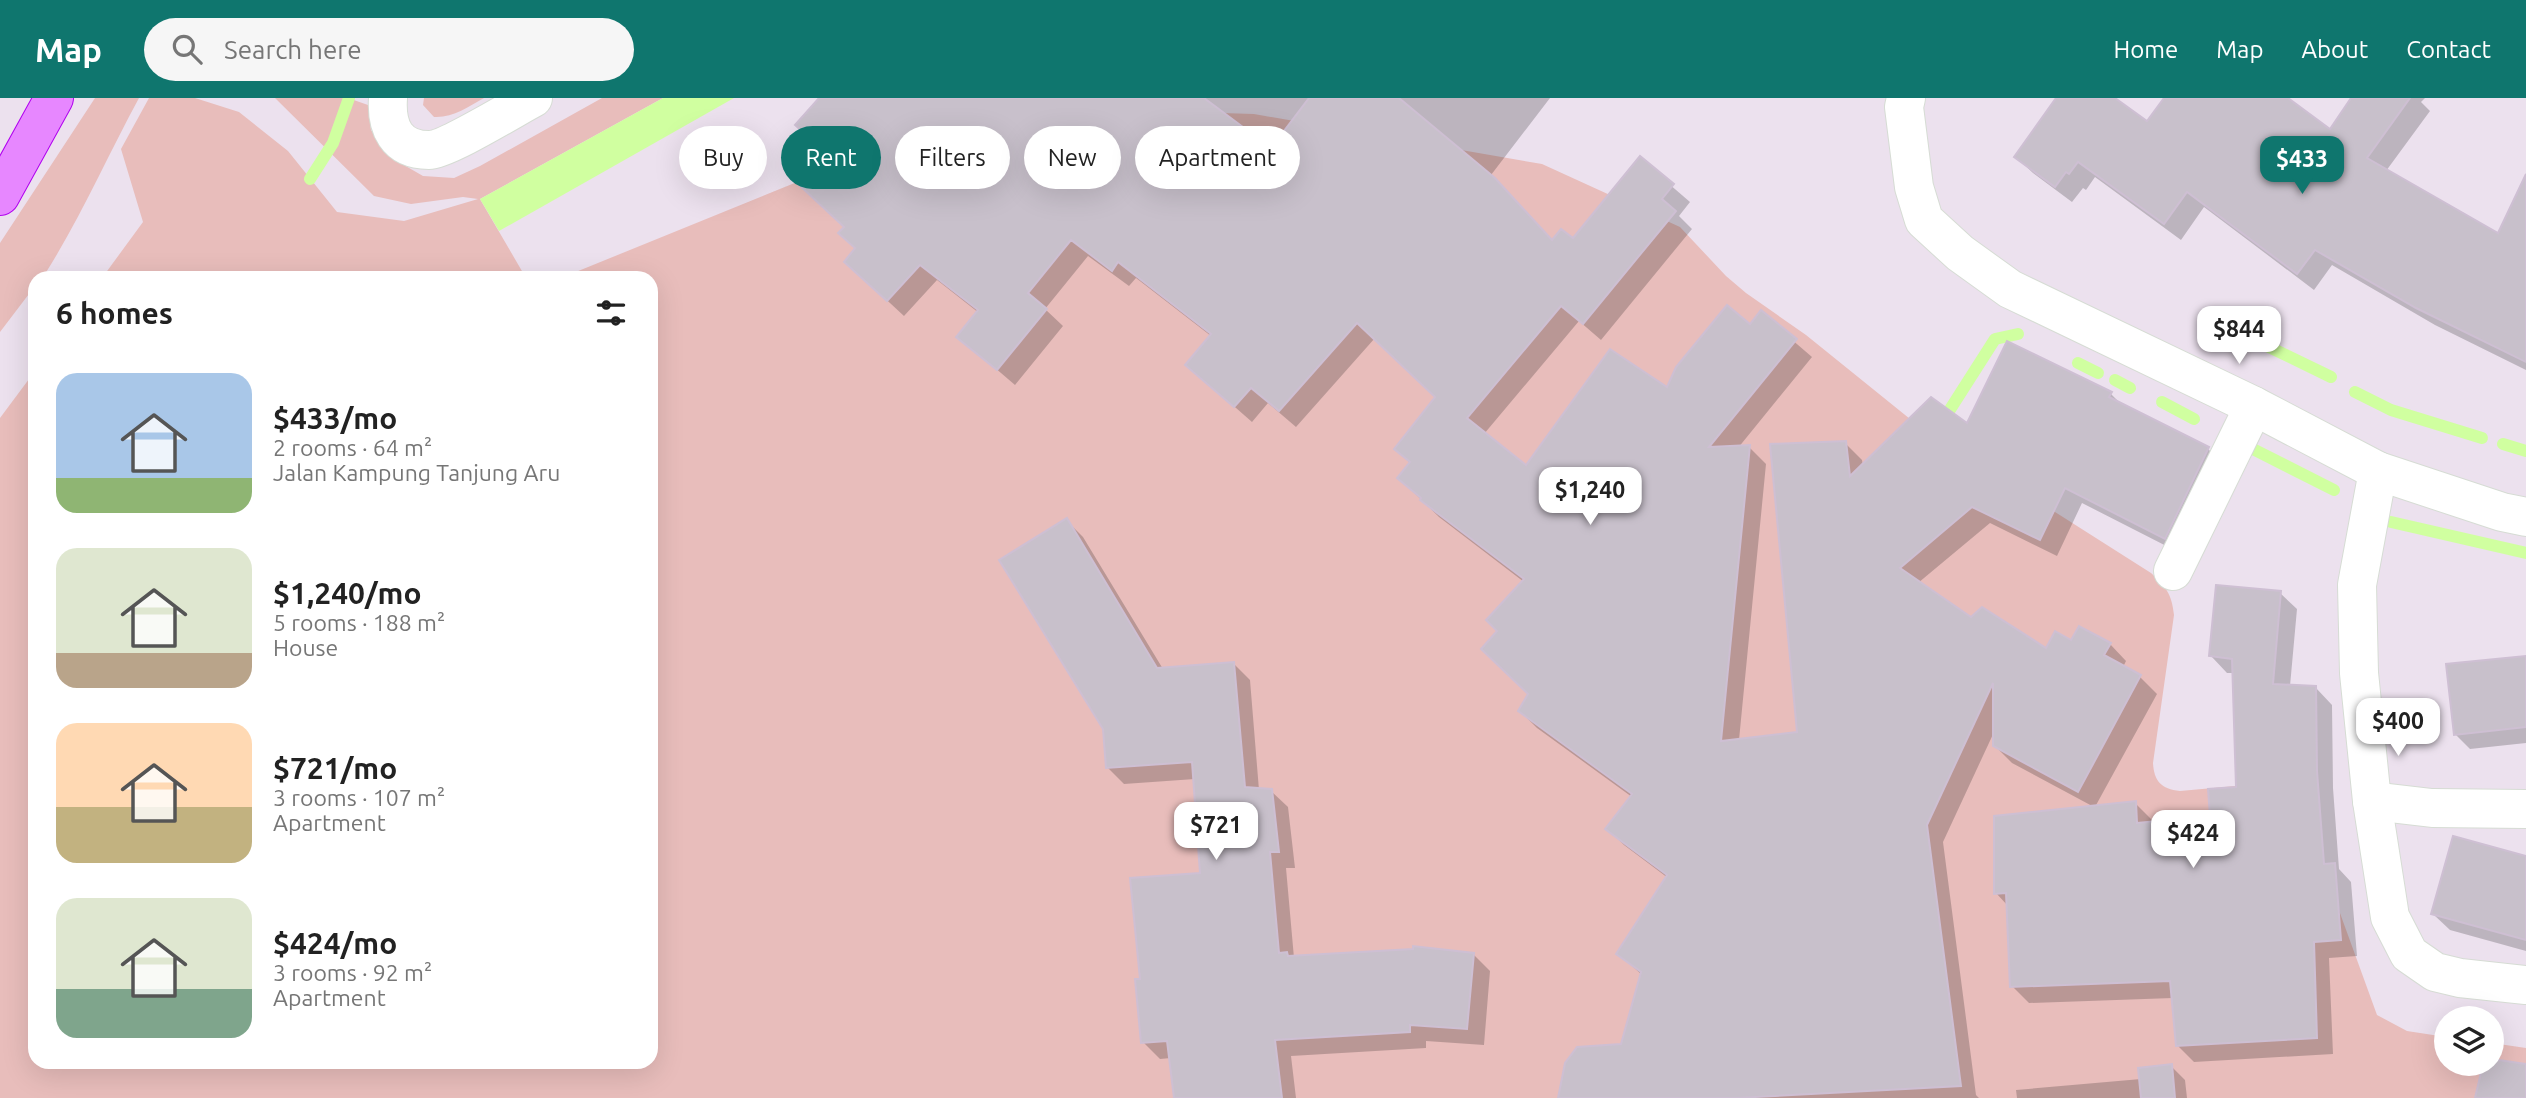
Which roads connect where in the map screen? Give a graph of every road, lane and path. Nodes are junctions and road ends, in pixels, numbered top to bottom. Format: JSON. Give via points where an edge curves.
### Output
{"nodes":[{"id":1,"x":54,"y":98,"type":"edge"},
{"id":2,"x":388,"y":98,"type":"edge"},
{"id":3,"x":533,"y":98,"type":"edge"},
{"id":4,"x":1906,"y":98,"type":"edge"},
{"id":5,"x":0,"y":196,"type":"edge"},
{"id":6,"x":2254,"y":406,"type":"junction"},
{"id":7,"x":2378,"y":471,"type":"junction"},
{"id":8,"x":2526,"y":517,"type":"edge"},
{"id":9,"x":2173,"y":571,"type":"dead end"},
{"id":10,"x":2372,"y":802,"type":"junction"},
{"id":11,"x":2526,"y":808,"type":"edge"},
{"id":12,"x":2526,"y":985,"type":"edge"}],
"edges":[{"from":1,"to":5,"type":"highway"},
{"from":2,"to":3,"type":"street","via":[[387,118],[394,133],[408,146],[431,150]]},
{"from":4,"to":6,"type":"street","via":[[1914,187],[1924,220],[1940,237],[2010,289]]},
{"from":6,"to":7,"type":"street"},
{"from":6,"to":9,"type":"street"},
{"from":7,"to":8,"type":"street"},
{"from":7,"to":10,"type":"street","via":[[2357,585],[2359,673]]},
{"from":10,"to":11,"type":"street","via":[[2432,808]]},
{"from":10,"to":12,"type":"street","via":[[2390,917],[2409,954],[2435,972]]}]}
